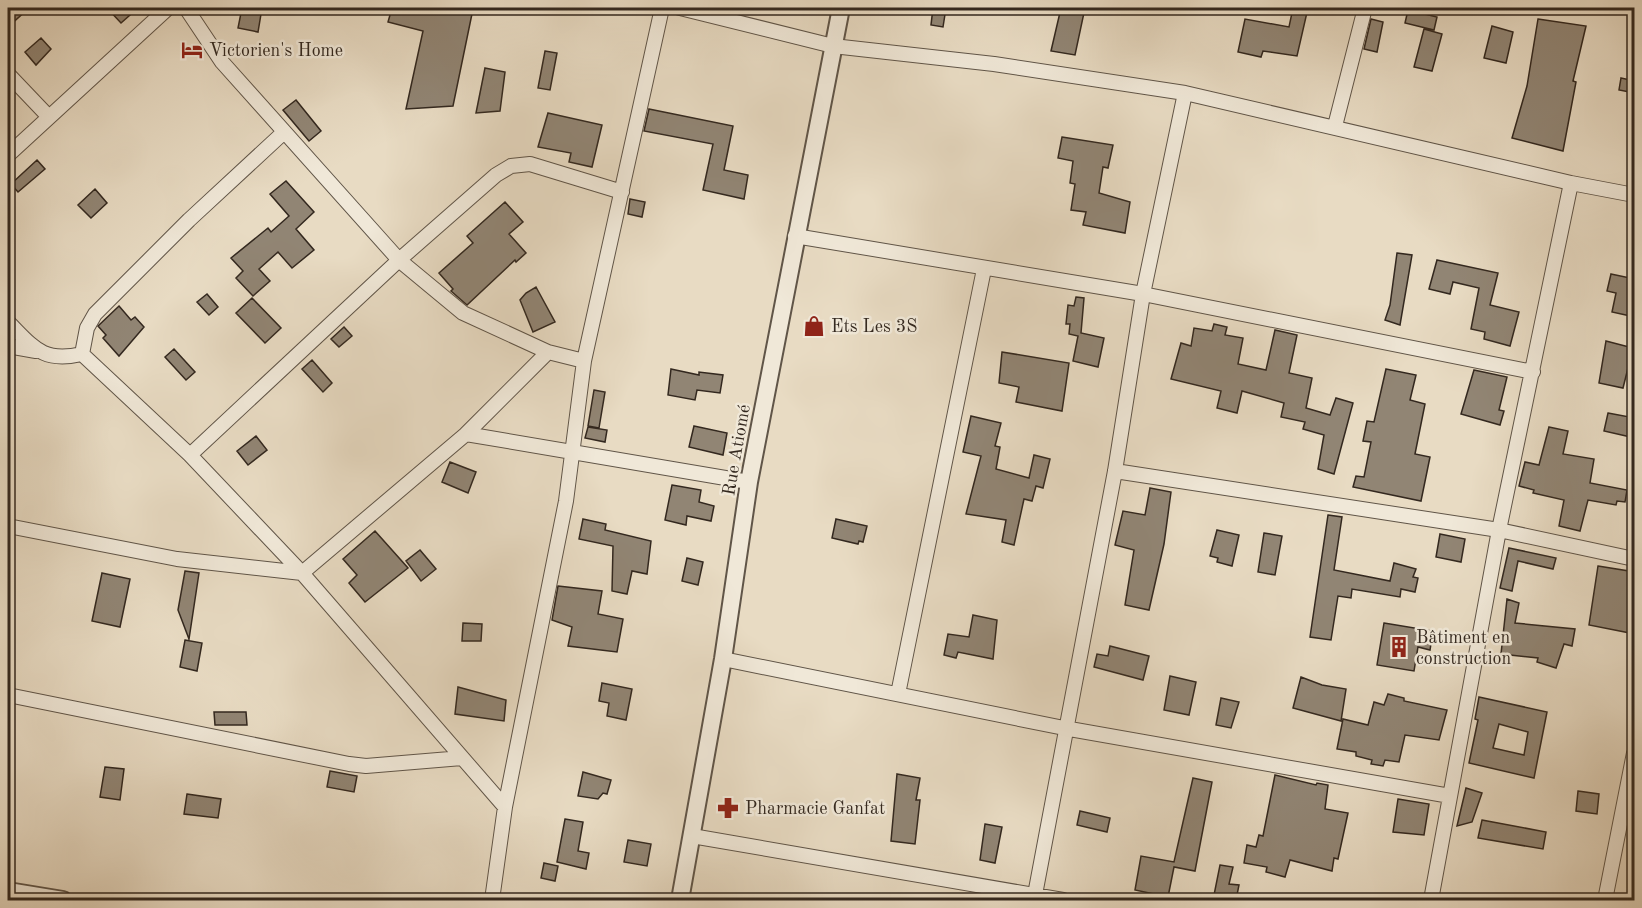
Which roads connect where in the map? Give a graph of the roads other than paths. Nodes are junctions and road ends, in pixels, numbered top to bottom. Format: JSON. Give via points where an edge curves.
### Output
{"nodes":[{"id":1,"x":168,"y":8,"type":"edge"},
{"id":2,"x":186,"y":8,"type":"edge"},
{"id":3,"x":662,"y":8,"type":"edge"},
{"id":4,"x":680,"y":8,"type":"edge"},
{"id":5,"x":841,"y":8,"type":"edge"},
{"id":6,"x":1365,"y":8,"type":"edge"},
{"id":7,"x":833,"y":46,"type":"junction"},
{"id":8,"x":8,"y":74,"type":"edge"},
{"id":9,"x":1185,"y":93,"type":"junction"},
{"id":10,"x":48,"y":116,"type":"junction"},
{"id":11,"x":1335,"y":126,"type":"junction"},
{"id":12,"x":283,"y":133,"type":"junction"},
{"id":13,"x":8,"y":155,"type":"edge"},
{"id":14,"x":1571,"y":183,"type":"junction"},
{"id":15,"x":622,"y":192,"type":"junction"},
{"id":16,"x":1635,"y":195,"type":"edge"},
{"id":17,"x":795,"y":236,"type":"junction"},
{"id":18,"x":399,"y":260,"type":"junction"},
{"id":19,"x":984,"y":269,"type":"junction"},
{"id":20,"x":1143,"y":294,"type":"junction"},
{"id":21,"x":8,"y":322,"type":"edge"},
{"id":22,"x":8,"y":346,"type":"edge"},
{"id":23,"x":38,"y":352,"type":"junction"},
{"id":24,"x":548,"y":352,"type":"junction"},
{"id":25,"x":82,"y":354,"type":"junction"},
{"id":26,"x":584,"y":361,"type":"junction"},
{"id":27,"x":1533,"y":372,"type":"junction"},
{"id":28,"x":465,"y":434,"type":"junction"},
{"id":29,"x":573,"y":452,"type":"junction"},
{"id":30,"x":190,"y":455,"type":"junction"},
{"id":31,"x":1115,"y":471,"type":"junction"},
{"id":32,"x":749,"y":482,"type":"junction"},
{"id":33,"x":8,"y":526,"type":"edge"},
{"id":34,"x":1499,"y":530,"type":"junction"},
{"id":35,"x":1635,"y":559,"type":"edge"},
{"id":36,"x":302,"y":573,"type":"junction"},
{"id":37,"x":723,"y":659,"type":"junction"},
{"id":38,"x":898,"y":694,"type":"junction"},
{"id":39,"x":8,"y":695,"type":"edge"},
{"id":40,"x":1064,"y":728,"type":"junction"},
{"id":41,"x":1635,"y":753,"type":"edge"},
{"id":42,"x":462,"y":758,"type":"junction"},
{"id":43,"x":1450,"y":796,"type":"junction"},
{"id":44,"x":505,"y":807,"type":"junction"},
{"id":45,"x":692,"y":836,"type":"junction"},
{"id":46,"x":8,"y":891,"type":"edge"},
{"id":47,"x":1034,"y":898,"type":"edge"},
{"id":48,"x":63,"y":900,"type":"edge"},
{"id":49,"x":492,"y":900,"type":"edge"},
{"id":50,"x":680,"y":900,"type":"edge"},
{"id":51,"x":1064,"y":900,"type":"edge"},
{"id":52,"x":1431,"y":900,"type":"edge"},
{"id":53,"x":1605,"y":900,"type":"edge"}],
"edges":[{"from":1,"to":10,"type":"street"},
{"from":2,"to":12,"type":"street","via":[[222,62]]},
{"from":3,"to":15,"type":"street"},
{"from":4,"to":7,"type":"street"},
{"from":5,"to":7,"type":"street","name":"Rue Atiomé"},
{"from":6,"to":11,"type":"street"},
{"from":7,"to":9,"type":"street","via":[[1017,67]]},
{"from":7,"to":17,"type":"street","name":"Rue Atiomé"},
{"from":8,"to":10,"type":"street"},
{"from":9,"to":11,"type":"street"},
{"from":9,"to":20,"type":"street"},
{"from":10,"to":13,"type":"street"},
{"from":11,"to":14,"type":"street"},
{"from":12,"to":18,"type":"street"},
{"from":12,"to":25,"type":"street","via":[[95,314],[87,328]]},
{"from":14,"to":16,"type":"street"},
{"from":14,"to":27,"type":"street"},
{"from":15,"to":18,"type":"street","via":[[530,164],[511,166],[496,174]]},
{"from":15,"to":26,"type":"street"},
{"from":17,"to":19,"type":"street"},
{"from":17,"to":32,"type":"street","name":"Rue Atiomé"},
{"from":18,"to":24,"type":"street","via":[[463,313]]},
{"from":18,"to":30,"type":"street"},
{"from":19,"to":20,"type":"street"},
{"from":19,"to":38,"type":"street"},
{"from":20,"to":27,"type":"street"},
{"from":20,"to":31,"type":"street"},
{"from":21,"to":23,"type":"street"},
{"from":22,"to":23,"type":"street"},
{"from":23,"to":25,"type":"street","via":[[51,358]]},
{"from":24,"to":26,"type":"street"},
{"from":24,"to":28,"type":"street"},
{"from":25,"to":30,"type":"street"},
{"from":26,"to":29,"type":"street"},
{"from":27,"to":34,"type":"street"},
{"from":28,"to":29,"type":"street"},
{"from":28,"to":36,"type":"street"},
{"from":29,"to":32,"type":"street"},
{"from":29,"to":44,"type":"street"},
{"from":30,"to":36,"type":"street"},
{"from":31,"to":34,"type":"street"},
{"from":31,"to":40,"type":"street"},
{"from":32,"to":37,"type":"street","name":"Rue Atiomé"},
{"from":33,"to":36,"type":"street","via":[[177,559]]},
{"from":34,"to":35,"type":"street"},
{"from":34,"to":43,"type":"street"},
{"from":36,"to":42,"type":"street"},
{"from":37,"to":38,"type":"street"},
{"from":37,"to":45,"type":"street","name":"Rue Atiomé"},
{"from":38,"to":40,"type":"street"},
{"from":39,"to":42,"type":"street","via":[[349,764]]},
{"from":40,"to":43,"type":"street"},
{"from":40,"to":47,"type":"street"},
{"from":41,"to":53,"type":"street"},
{"from":42,"to":44,"type":"street"},
{"from":43,"to":52,"type":"street"},
{"from":44,"to":49,"type":"street"},
{"from":45,"to":47,"type":"street"},
{"from":45,"to":50,"type":"street","name":"Rue Atiomé"},
{"from":46,"to":48,"type":"street"},
{"from":47,"to":51,"type":"street"}]}
